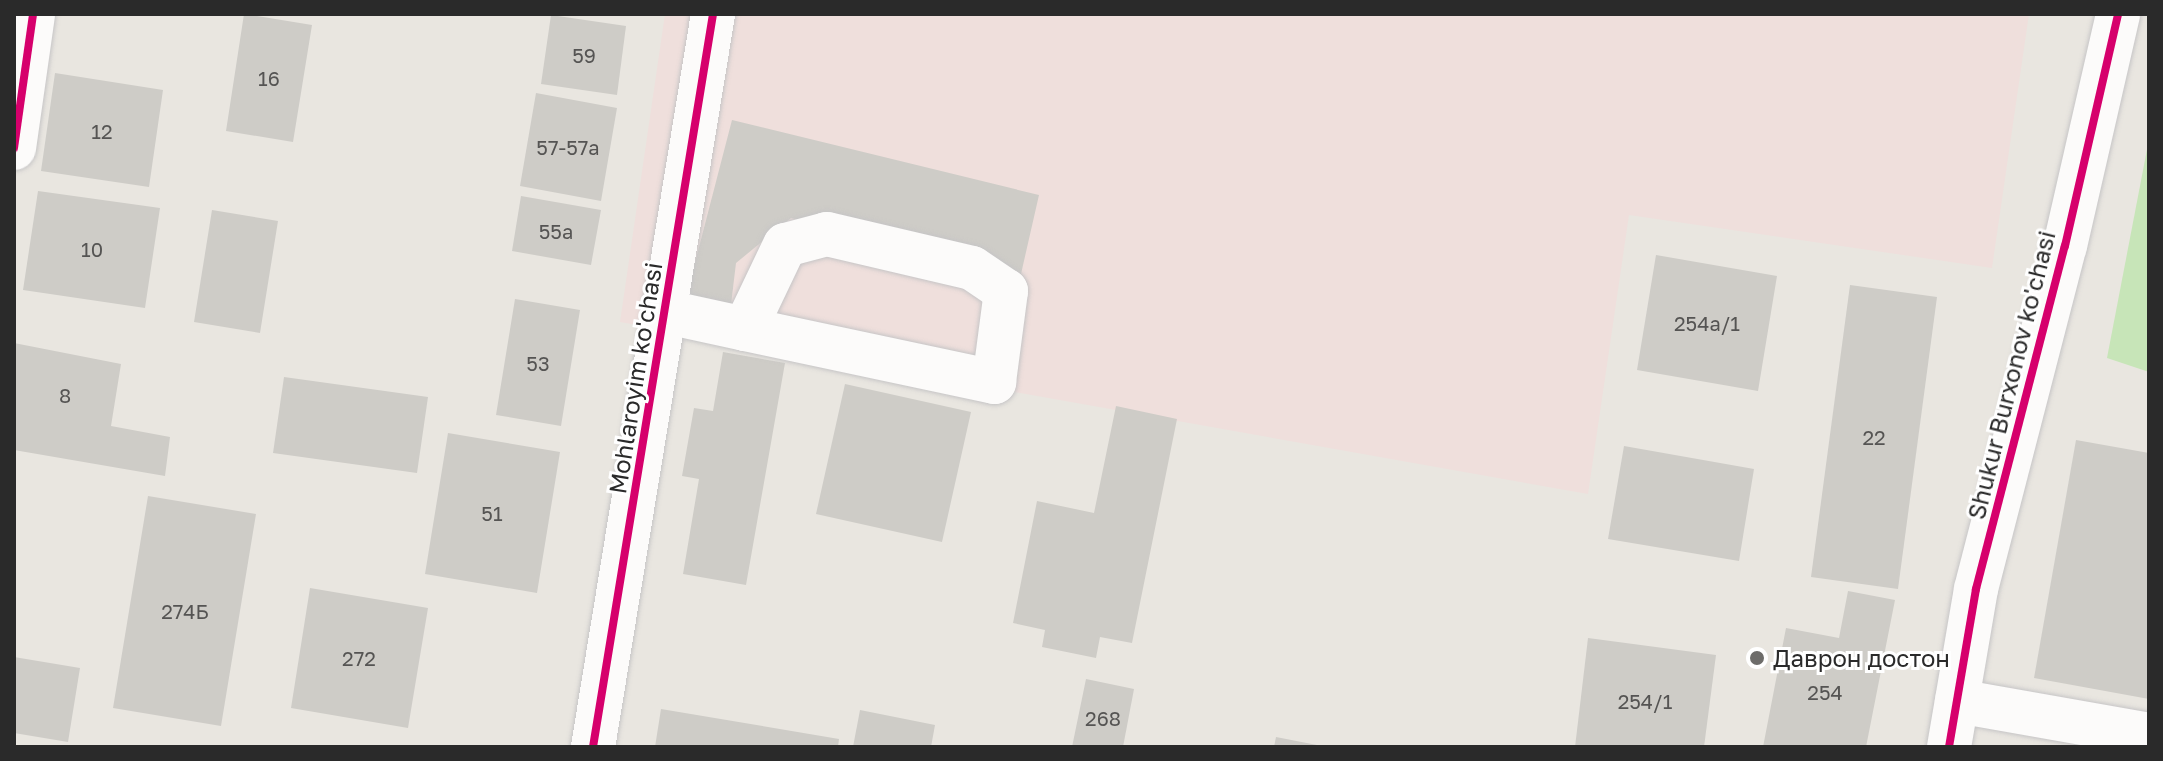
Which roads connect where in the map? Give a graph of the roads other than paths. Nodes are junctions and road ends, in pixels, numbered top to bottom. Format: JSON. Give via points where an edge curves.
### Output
{"nodes":[{"id":1,"x":33,"y":14,"type":"edge"},
{"id":2,"x":713,"y":14,"type":"edge"},
{"id":3,"x":2118,"y":14,"type":"edge"},
{"id":4,"x":15,"y":136,"type":"edge"},
{"id":5,"x":667,"y":312,"type":"junction"},
{"id":6,"x":745,"y":329,"type":"junction"},
{"id":7,"x":1957,"y":701,"type":"junction"},
{"id":8,"x":2149,"y":735,"type":"edge"},
{"id":9,"x":593,"y":747,"type":"edge"},
{"id":10,"x":1949,"y":747,"type":"edge"}],
"edges":[{"from":1,"to":4,"type":"street"},
{"from":2,"to":5,"type":"street","name":"Mohlaroyim ko'chasi"},
{"from":3,"to":7,"type":"street","name":"Shukur Burxonov ko'chasi","via":[[2065,246],[1976,589]]},
{"from":5,"to":6,"type":"street"},
{"from":5,"to":9,"type":"street","name":"Mohlaroyim ko'chasi"},
{"from":6,"to":6,"type":"street","via":[[994,382],[1006,291],[972,268],[827,234],[785,245]]},
{"from":7,"to":8,"type":"street"},
{"from":7,"to":10,"type":"street","name":"Shukur Burxonov ko'chasi"}]}
